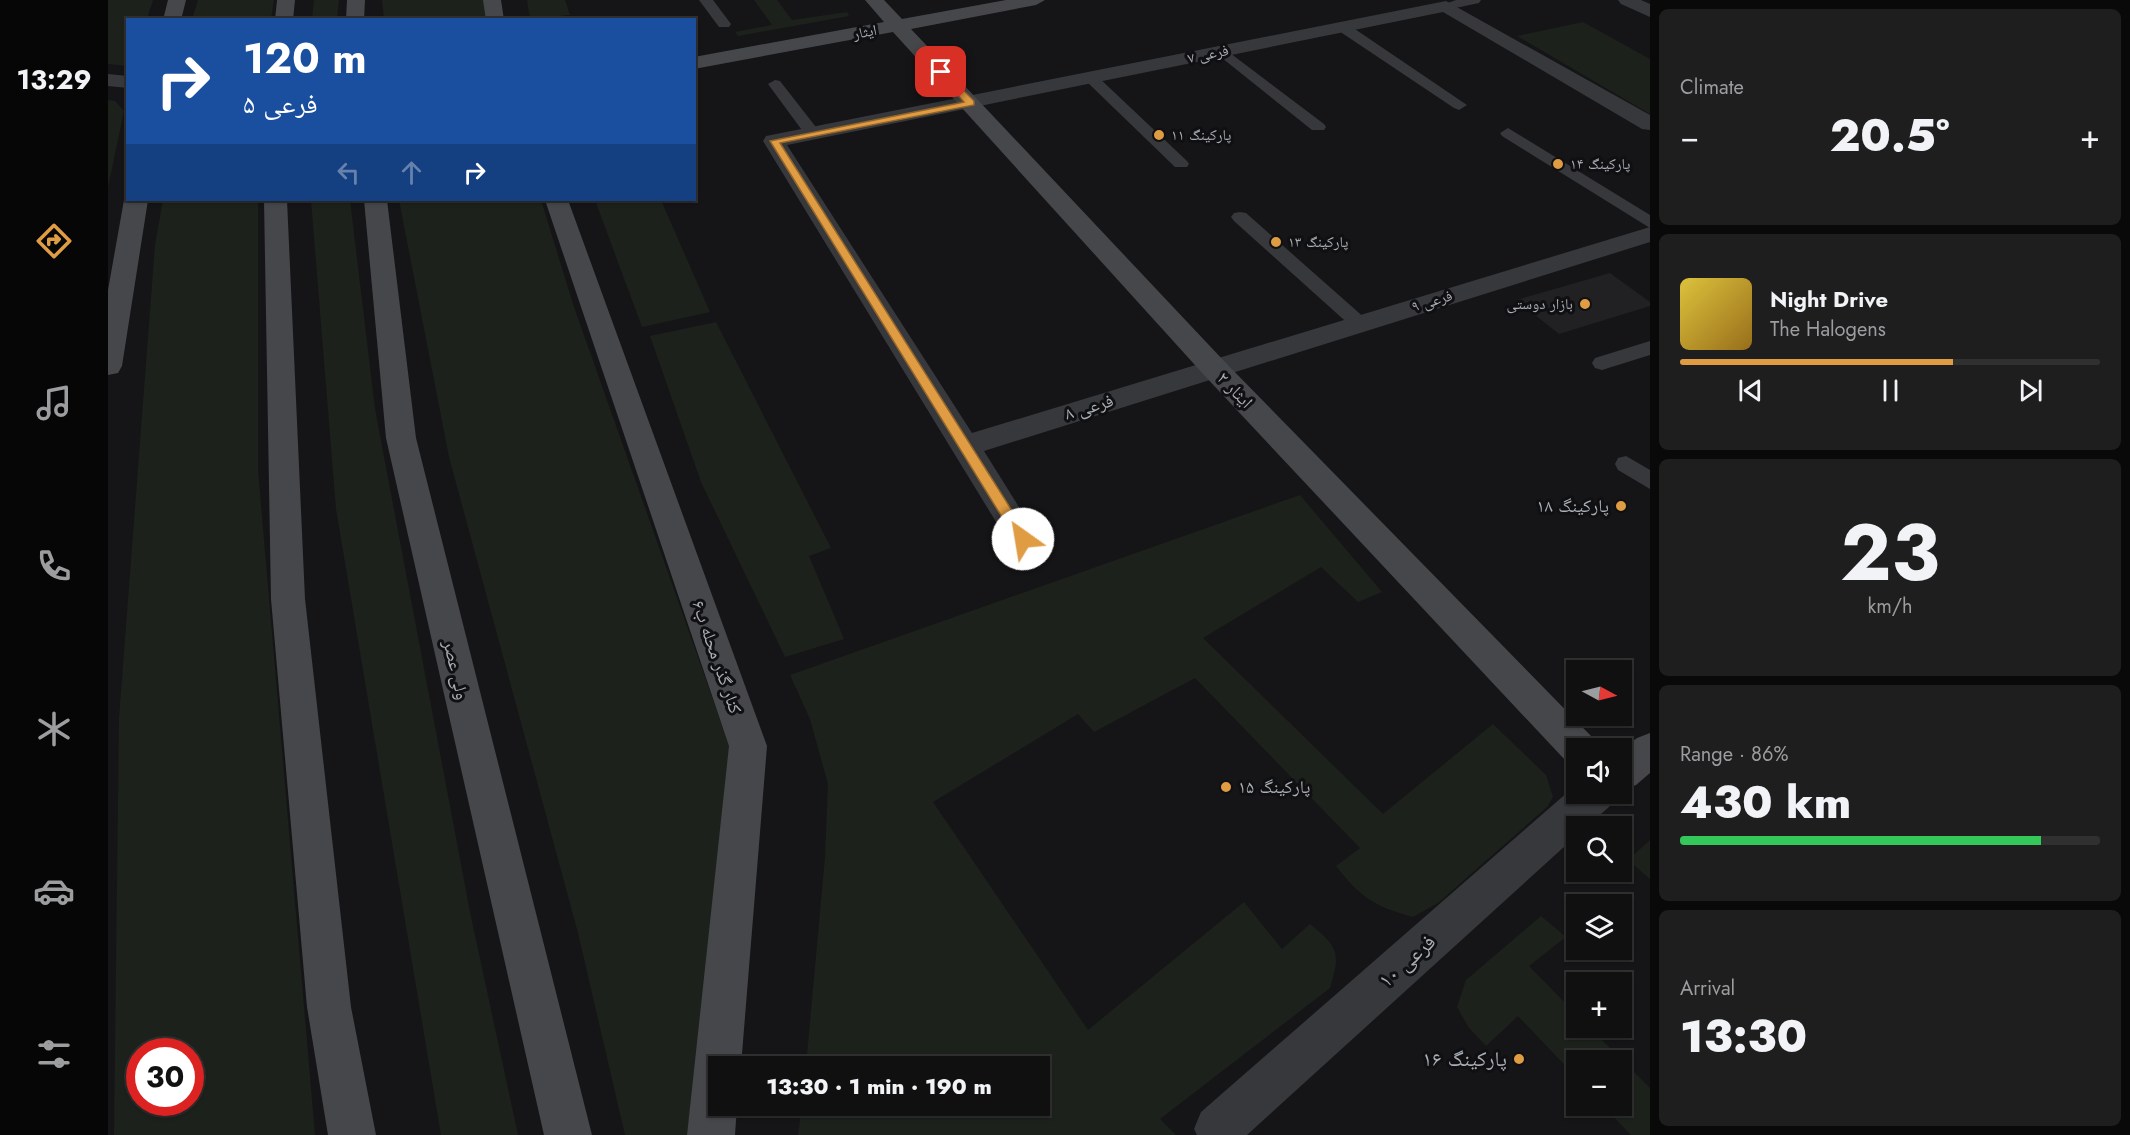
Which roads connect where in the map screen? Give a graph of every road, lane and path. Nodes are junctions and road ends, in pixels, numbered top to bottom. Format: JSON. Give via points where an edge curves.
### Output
{"nodes":[{"id":1,"x":177,"y":0,"type":"edge"},
{"id":2,"x":286,"y":0,"type":"edge"},
{"id":3,"x":356,"y":0,"type":"edge"},
{"id":4,"x":492,"y":0,"type":"edge"},
{"id":5,"x":706,"y":0,"type":"edge"},
{"id":6,"x":874,"y":0,"type":"edge"},
{"id":7,"x":1036,"y":0,"type":"edge"},
{"id":8,"x":1474,"y":0,"type":"edge"},
{"id":9,"x":1627,"y":0,"type":"edge"},
{"id":10,"x":1446,"y":6,"type":"junction"},
{"id":11,"x":1650,"y":11,"type":"edge"},
{"id":12,"x":172,"y":18,"type":"edge"},
{"id":13,"x":284,"y":18,"type":"edge"},
{"id":14,"x":355,"y":18,"type":"edge"},
{"id":15,"x":495,"y":18,"type":"edge"},
{"id":16,"x":724,"y":24,"type":"dead end"},
{"id":17,"x":897,"y":26,"type":"junction"},
{"id":18,"x":1341,"y":26,"type":"junction"},
{"id":19,"x":1222,"y":51,"type":"junction"},
{"id":20,"x":696,"y":63,"type":"edge"},
{"id":21,"x":1092,"y":78,"type":"junction"},
{"id":22,"x":108,"y":80,"type":"edge"},
{"id":23,"x":126,"y":82,"type":"edge"},
{"id":24,"x":775,"y":84,"type":"dead end"},
{"id":25,"x":970,"y":103,"type":"junction"},
{"id":26,"x":1459,"y":105,"type":"dead end"},
{"id":27,"x":1650,"y":124,"type":"edge"},
{"id":28,"x":1318,"y":127,"type":"dead end"},
{"id":29,"x":1508,"y":133,"type":"dead end"},
{"id":30,"x":813,"y":134,"type":"junction"},
{"id":31,"x":1181,"y":164,"type":"dead end"},
{"id":32,"x":136,"y":201,"type":"edge"},
{"id":33,"x":275,"y":201,"type":"edge"},
{"id":34,"x":375,"y":201,"type":"edge"},
{"id":35,"x":556,"y":201,"type":"edge"},
{"id":36,"x":1240,"y":217,"type":"dead end"},
{"id":37,"x":1650,"y":223,"type":"edge"},
{"id":38,"x":1650,"y":234,"type":"edge"},
{"id":39,"x":1360,"y":324,"type":"junction"},
{"id":40,"x":1650,"y":348,"type":"edge"},
{"id":41,"x":1602,"y":363,"type":"dead end"},
{"id":42,"x":108,"y":366,"type":"edge"},
{"id":43,"x":1214,"y":368,"type":"junction"},
{"id":44,"x":964,"y":446,"type":"junction"},
{"id":45,"x":1626,"y":465,"type":"dead end"},
{"id":46,"x":1650,"y":481,"type":"edge"},
{"id":47,"x":1023,"y":539,"type":"dead end"},
{"id":48,"x":1568,"y":738,"type":"edge"},
{"id":49,"x":1650,"y":750,"type":"edge"},
{"id":50,"x":1632,"y":764,"type":"edge"},
{"id":51,"x":1584,"y":804,"type":"edge"},
{"id":52,"x":1218,"y":1129,"type":"dead end"},
{"id":53,"x":352,"y":1135,"type":"edge"},
{"id":54,"x":568,"y":1135,"type":"edge"},
{"id":55,"x":711,"y":1135,"type":"edge"}],
"edges":[{"from":1,"to":12,"type":"street"},
{"from":2,"to":13,"type":"street"},
{"from":3,"to":14,"type":"street"},
{"from":4,"to":15,"type":"street"},
{"from":5,"to":16,"type":"lane"},
{"from":6,"to":17,"type":"street","name":"ایثار ۲"},
{"from":7,"to":17,"type":"street","name":"ایثار"},
{"from":8,"to":10,"type":"lane"},
{"from":9,"to":11,"type":"street"},
{"from":10,"to":18,"type":"street","name":"فرعی ۷"},
{"from":10,"to":27,"type":"street"},
{"from":17,"to":20,"type":"street","name":"ایثار"},
{"from":17,"to":25,"type":"street","name":"ایثار ۲"},
{"from":18,"to":19,"type":"street","name":"فرعی ۷"},
{"from":18,"to":26,"type":"lane"},
{"from":19,"to":21,"type":"street","name":"فرعی ۷"},
{"from":19,"to":28,"type":"lane"},
{"from":21,"to":25,"type":"street","name":"فرعی ۷"},
{"from":21,"to":31,"type":"lane"},
{"from":22,"to":23,"type":"street"},
{"from":24,"to":30,"type":"lane"},
{"from":25,"to":30,"type":"street","name":"فرعی ۷"},
{"from":25,"to":43,"type":"street","name":"ایثار ۲"},
{"from":29,"to":37,"type":"lane"},
{"from":30,"to":44,"type":"street","name":"فرعی ۷","via":[[774,141]]},
{"from":32,"to":42,"type":"street"},
{"from":33,"to":53,"type":"street","via":[[288,599],[329,1007]]},
{"from":34,"to":54,"type":"street","name":"ولی عصر","via":[[401,438]]},
{"from":35,"to":55,"type":"street","name":"کنار گذر محله ب۶","via":[[748,746]]},
{"from":36,"to":39,"type":"lane"},
{"from":38,"to":39,"type":"street","name":"فرعی ۹"},
{"from":39,"to":43,"type":"street","name":"فرعی ۹"},
{"from":40,"to":41,"type":"lane"},
{"from":43,"to":44,"type":"street","name":"فرعی ۸"},
{"from":43,"to":48,"type":"street","name":"ایثار ۲"},
{"from":44,"to":47,"type":"street"},
{"from":45,"to":46,"type":"lane"},
{"from":49,"to":50,"type":"street"},
{"from":51,"to":52,"type":"street","name":"فرعی ۱۰"}]}
